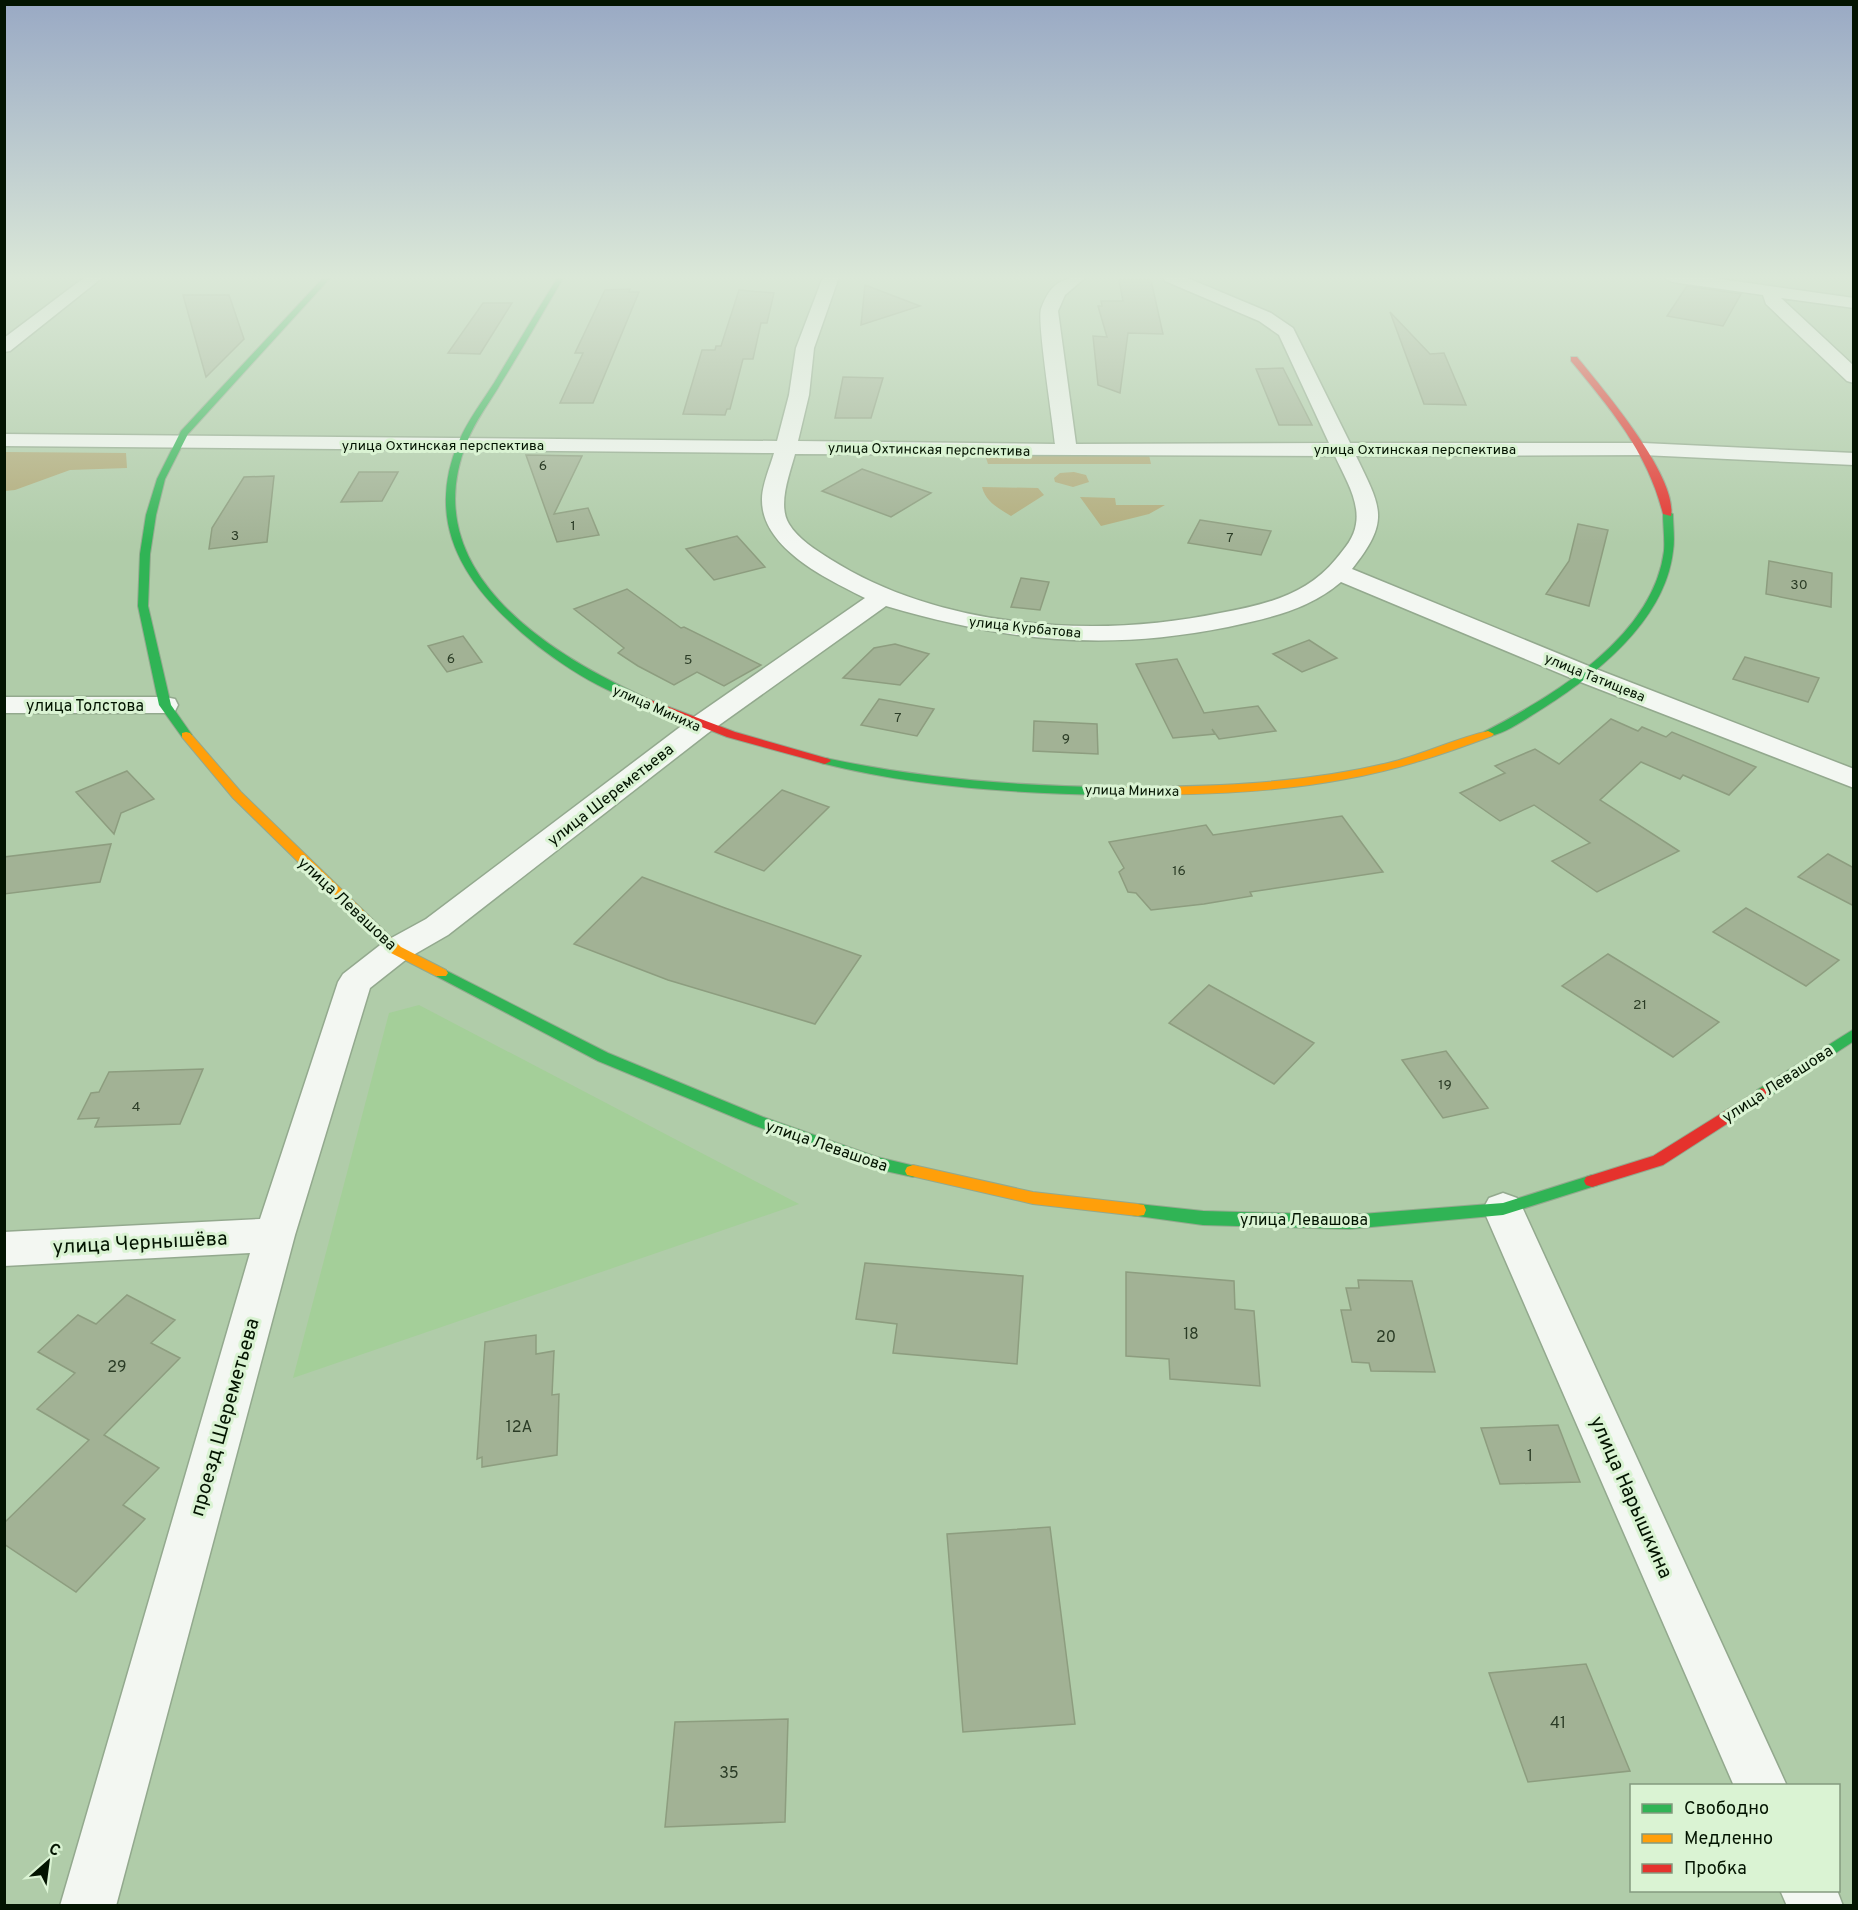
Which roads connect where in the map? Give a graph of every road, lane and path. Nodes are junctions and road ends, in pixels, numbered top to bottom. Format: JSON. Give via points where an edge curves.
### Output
{"nodes":[{"id":1,"x":247,"y":366,"type":"edge"},
{"id":2,"x":508,"y":366,"type":"edge"},
{"id":3,"x":803,"y":366,"type":"edge"},
{"id":4,"x":1056,"y":366,"type":"edge"},
{"id":5,"x":1303,"y":366,"type":"edge"},
{"id":6,"x":1579,"y":366,"type":"edge"},
{"id":7,"x":1842,"y":366,"type":"edge"},
{"id":8,"x":1854,"y":377,"type":"edge"},
{"id":9,"x":4,"y":440,"type":"edge"},
{"id":10,"x":177,"y":443,"type":"junction"},
{"id":11,"x":461,"y":446,"type":"junction"},
{"id":12,"x":787,"y":447,"type":"junction"},
{"id":13,"x":1342,"y":449,"type":"junction"},
{"id":14,"x":1642,"y":449,"type":"junction"},
{"id":15,"x":1066,"y":450,"type":"junction"},
{"id":16,"x":1854,"y":459,"type":"edge"},
{"id":17,"x":1338,"y":572,"type":"junction"},
{"id":18,"x":882,"y":597,"type":"junction"},
{"id":19,"x":1587,"y":675,"type":"junction"},
{"id":20,"x":4,"y":705,"type":"edge"},
{"id":21,"x":165,"y":705,"type":"junction"},
{"id":22,"x":698,"y":727,"type":"junction"},
{"id":23,"x":1854,"y":779,"type":"edge"},
{"id":24,"x":396,"y":950,"type":"junction"},
{"id":25,"x":1854,"y":1034,"type":"edge"},
{"id":26,"x":1503,"y":1209,"type":"junction"},
{"id":27,"x":275,"y":1235,"type":"junction"},
{"id":28,"x":4,"y":1249,"type":"edge"},
{"id":29,"x":1761,"y":1784,"type":"edge"},
{"id":30,"x":88,"y":1905,"type":"edge"}],
"edges":[{"from":1,"to":10,"type":"street","name":"улица Левашова"},
{"from":2,"to":11,"type":"street"},
{"from":3,"to":12,"type":"street","name":"улица Курбатова"},
{"from":4,"to":15,"type":"street"},
{"from":5,"to":13,"type":"street","name":"улица Курбатова"},
{"from":6,"to":14,"type":"street","name":"улица Миниха"},
{"from":7,"to":8,"type":"street"},
{"from":9,"to":10,"type":"street","name":"улица Охтинская перспектива"},
{"from":10,"to":11,"type":"street","name":"улица Охтинская перспектива"},
{"from":10,"to":21,"type":"street","name":"улица Левашова","via":[[151,515],[142,606]]},
{"from":11,"to":12,"type":"street","name":"улица Охтинская перспектива"},
{"from":11,"to":22,"type":"street","name":"улица Миниха","via":[[450,517],[465,562],[498,609],[540,645],[611,688]]},
{"from":12,"to":15,"type":"street","name":"улица Охтинская перспектива"},
{"from":12,"to":18,"type":"street","name":"улица Курбатова","via":[[773,498],[777,525],[805,553]]},
{"from":13,"to":14,"type":"street","name":"улица Охтинская перспектива"},
{"from":13,"to":15,"type":"street","name":"улица Охтинская перспектива"},
{"from":13,"to":17,"type":"street","name":"улица Курбатова","via":[[1365,498],[1368,523],[1361,543]]},
{"from":14,"to":16,"type":"street","name":"улица Охтинская перспектива"},
{"from":14,"to":19,"type":"street","name":"улица Миниха","via":[[1660,486],[1669,518],[1670,556],[1655,597],[1633,628]]},
{"from":17,"to":18,"type":"street","name":"улица Курбатова","via":[[1317,590],[1274,610],[1176,630],[1120,634],[1064,634],[957,619]]},
{"from":17,"to":19,"type":"street","name":"улица Татищева"},
{"from":18,"to":22,"type":"street","name":"улица Шереметьева"},
{"from":19,"to":22,"type":"street","name":"улица Миниха","via":[[1521,720],[1424,759],[1340,779],[1254,790],[1109,791],[899,777],[795,755]]},
{"from":19,"to":23,"type":"street","name":"улица Татищева"},
{"from":20,"to":21,"type":"street","name":"улица Толстова"},
{"from":21,"to":24,"type":"street","name":"улица Левашова","via":[[175,723],[237,795]]},
{"from":22,"to":24,"type":"street","name":"улица Шереметьева","via":[[437,927]]},
{"from":24,"to":26,"type":"street","name":"улица Левашова","via":[[603,1057],[758,1121],[876,1163],[1033,1198],[1203,1218],[1349,1222]]},
{"from":24,"to":27,"type":"street","name":"проезд Шереметьева","via":[[355,982]]},
{"from":25,"to":26,"type":"street","name":"улица Левашова","via":[[1658,1161]]},
{"from":26,"to":29,"type":"street","name":"улица Нарышкина"},
{"from":27,"to":28,"type":"street","name":"улица Чернышёва"},
{"from":27,"to":30,"type":"street","name":"проезд Шереметьева"}]}
